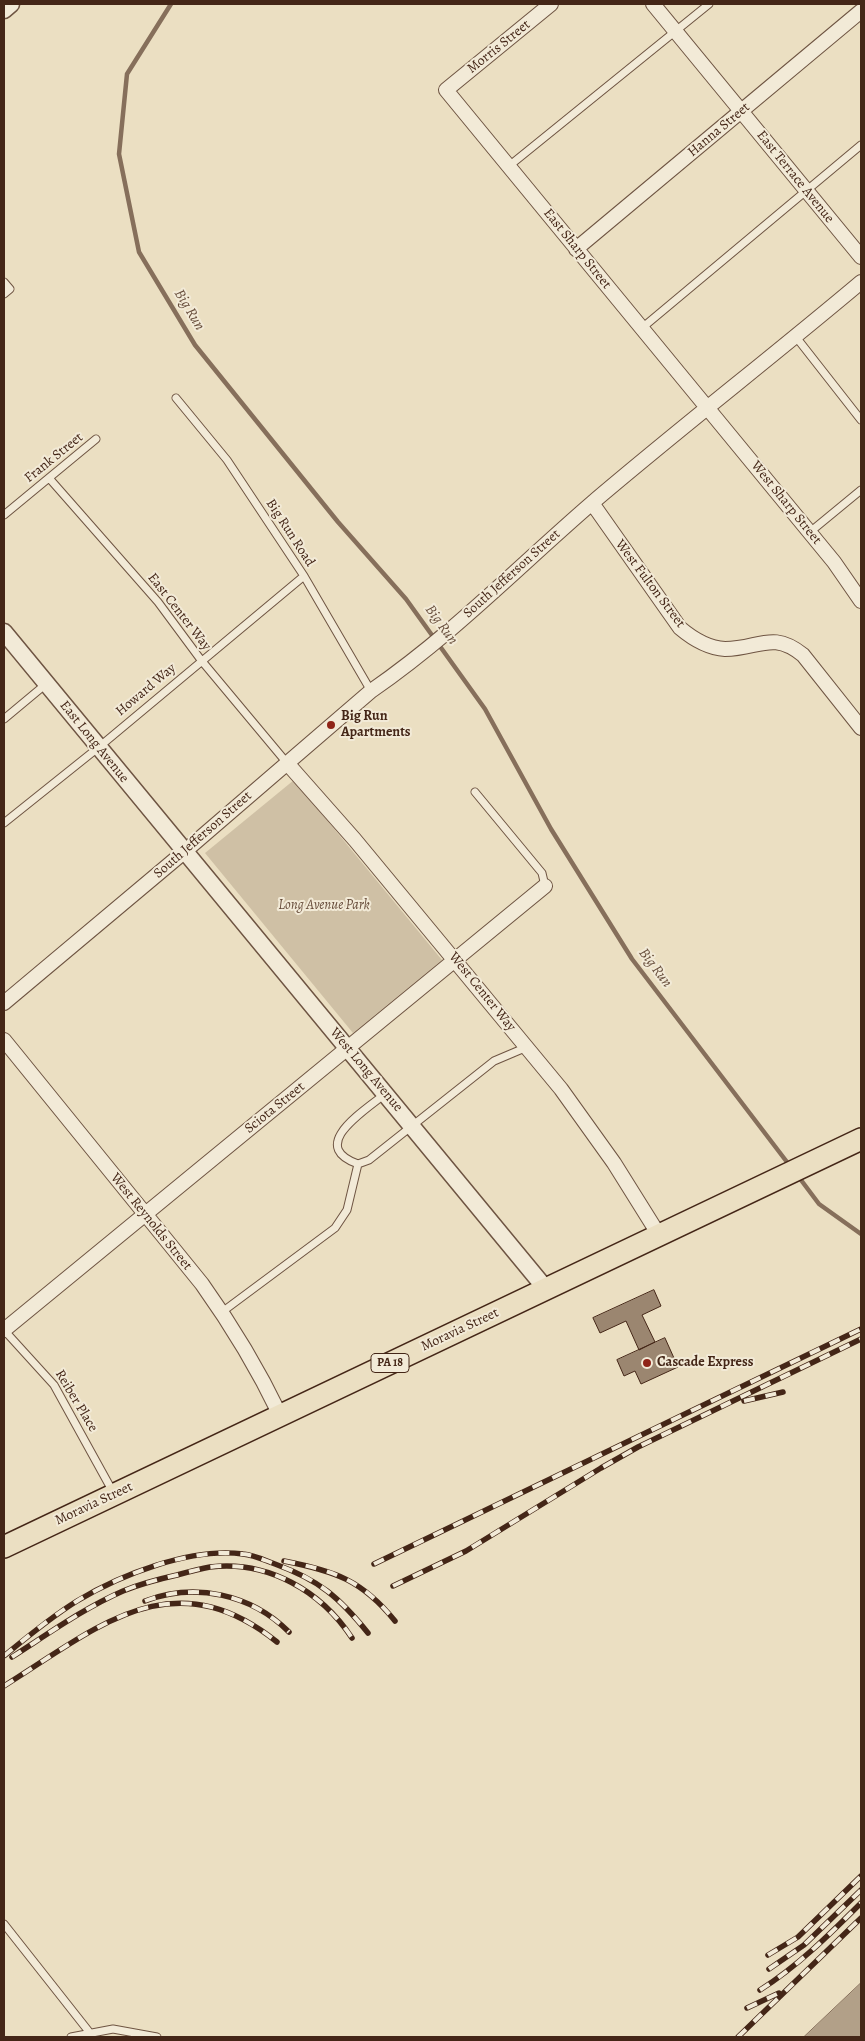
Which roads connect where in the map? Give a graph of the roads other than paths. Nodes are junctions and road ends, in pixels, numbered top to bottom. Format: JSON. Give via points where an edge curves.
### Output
{"nodes":[{"id":1,"x":11,"y":4,"type":"edge"},
{"id":2,"x":551,"y":4,"type":"edge"},
{"id":3,"x":653,"y":4,"type":"edge"},
{"id":4,"x":708,"y":4,"type":"edge"},
{"id":5,"x":4,"y":10,"type":"edge"},
{"id":6,"x":861,"y":11,"type":"edge"},
{"id":7,"x":676,"y":32,"type":"junction"},
{"id":8,"x":446,"y":90,"type":"joint"},
{"id":9,"x":741,"y":111,"type":"junction"},
{"id":10,"x":861,"y":146,"type":"edge"},
{"id":11,"x":509,"y":166,"type":"junction"},
{"id":12,"x":808,"y":191,"type":"junction"},
{"id":13,"x":576,"y":249,"type":"junction"},
{"id":14,"x":861,"y":257,"type":"edge"},
{"id":15,"x":4,"y":282,"type":"edge"},
{"id":16,"x":861,"y":282,"type":"edge"},
{"id":17,"x":7,"y":291,"type":"edge"},
{"id":18,"x":642,"y":328,"type":"junction"},
{"id":19,"x":796,"y":337,"type":"junction"},
{"id":20,"x":176,"y":398,"type":"dead end"},
{"id":21,"x":708,"y":408,"type":"junction"},
{"id":22,"x":861,"y":420,"type":"edge"},
{"id":23,"x":96,"y":439,"type":"dead end"},
{"id":24,"x":49,"y":478,"type":"junction"},
{"id":25,"x":861,"y":490,"type":"edge"},
{"id":26,"x":592,"y":503,"type":"junction"},
{"id":27,"x":4,"y":515,"type":"edge"},
{"id":28,"x":810,"y":532,"type":"junction"},
{"id":29,"x":304,"y":576,"type":"junction"},
{"id":30,"x":861,"y":601,"type":"edge"},
{"id":31,"x":4,"y":632,"type":"edge"},
{"id":32,"x":201,"y":660,"type":"junction"},
{"id":33,"x":47,"y":684,"type":"junction"},
{"id":34,"x":371,"y":691,"type":"junction"},
{"id":35,"x":4,"y":719,"type":"edge"},
{"id":36,"x":861,"y":728,"type":"edge"},
{"id":37,"x":99,"y":747,"type":"junction"},
{"id":38,"x":287,"y":763,"type":"junction"},
{"id":39,"x":475,"y":792,"type":"dead end"},
{"id":40,"x":4,"y":822,"type":"edge"},
{"id":41,"x":184,"y":852,"type":"junction"},
{"id":42,"x":545,"y":886,"type":"joint"},
{"id":43,"x":456,"y":960,"type":"junction"},
{"id":44,"x":4,"y":1003,"type":"edge"},
{"id":45,"x":4,"y":1040,"type":"edge"},
{"id":46,"x":527,"y":1047,"type":"junction"},
{"id":47,"x":348,"y":1048,"type":"junction"},
{"id":48,"x":385,"y":1094,"type":"junction"},
{"id":49,"x":412,"y":1126,"type":"junction"},
{"id":50,"x":860,"y":1142,"type":"edge"},
{"id":51,"x":358,"y":1164,"type":"junction"},
{"id":52,"x":145,"y":1214,"type":"junction"},
{"id":53,"x":659,"y":1235,"type":"junction"},
{"id":54,"x":546,"y":1289,"type":"junction"},
{"id":55,"x":222,"y":1312,"type":"junction"},
{"id":56,"x":4,"y":1330,"type":"edge"},
{"id":57,"x":280,"y":1415,"type":"junction"},
{"id":58,"x":114,"y":1494,"type":"junction"},
{"id":59,"x":4,"y":1547,"type":"edge"},
{"id":60,"x":4,"y":1924,"type":"edge"},
{"id":61,"x":90,"y":2034,"type":"junction"},
{"id":62,"x":72,"y":2037,"type":"edge"},
{"id":63,"x":157,"y":2037,"type":"edge"}],
"edges":[{"from":1,"to":5,"type":"street"},
{"from":2,"to":8,"type":"street","name":"Morris Street"},
{"from":3,"to":7,"type":"street","name":"East Terrace Avenue"},
{"from":4,"to":7,"type":"lane"},
{"from":6,"to":9,"type":"street","name":"Hanna Street"},
{"from":7,"to":9,"type":"street","name":"East Terrace Avenue"},
{"from":7,"to":11,"type":"lane"},
{"from":8,"to":11,"type":"street","name":"East Sharp Street"},
{"from":9,"to":12,"type":"street","name":"East Terrace Avenue"},
{"from":9,"to":13,"type":"street","name":"Hanna Street"},
{"from":10,"to":12,"type":"lane"},
{"from":11,"to":13,"type":"street","name":"East Sharp Street"},
{"from":12,"to":14,"type":"street","name":"East Terrace Avenue"},
{"from":12,"to":18,"type":"lane"},
{"from":13,"to":18,"type":"street","name":"East Sharp Street"},
{"from":15,"to":17,"type":"lane"},
{"from":16,"to":19,"type":"street","name":"South Jefferson Street"},
{"from":18,"to":21,"type":"street","name":"East Sharp Street"},
{"from":19,"to":21,"type":"street","name":"South Jefferson Street"},
{"from":19,"to":22,"type":"lane"},
{"from":20,"to":29,"type":"lane","name":"Big Run Road","via":[[227,460]]},
{"from":21,"to":26,"type":"street","name":"South Jefferson Street"},
{"from":21,"to":28,"type":"street","name":"West Sharp Street"},
{"from":23,"to":24,"type":"lane","name":"Frank Street"},
{"from":24,"to":27,"type":"lane","name":"Frank Street"},
{"from":24,"to":32,"type":"lane","name":"East Center Way","via":[[158,602]]},
{"from":25,"to":28,"type":"lane"},
{"from":26,"to":34,"type":"street","name":"South Jefferson Street","via":[[452,627]]},
{"from":26,"to":36,"type":"street","name":"West Fulton Street","via":[[680,628],[693,639],[724,649],[768,641],[793,647],[803,655]]},
{"from":28,"to":30,"type":"street","name":"West Sharp Street"},
{"from":29,"to":32,"type":"lane","name":"Howard Way"},
{"from":29,"to":34,"type":"lane","name":"Big Run Road"},
{"from":31,"to":33,"type":"street","name":"East Long Avenue"},
{"from":32,"to":37,"type":"lane","name":"Howard Way"},
{"from":32,"to":38,"type":"lane","name":"East Center Way"},
{"from":33,"to":35,"type":"lane"},
{"from":33,"to":37,"type":"street","name":"East Long Avenue"},
{"from":34,"to":38,"type":"street","name":"South Jefferson Street"},
{"from":37,"to":40,"type":"lane","name":"Howard Way"},
{"from":37,"to":41,"type":"street","name":"East Long Avenue"},
{"from":38,"to":41,"type":"street","name":"South Jefferson Street"},
{"from":38,"to":43,"type":"street","name":"West Center Way"},
{"from":39,"to":42,"type":"lane","via":[[542,873]]},
{"from":41,"to":44,"type":"street","name":"South Jefferson Street"},
{"from":41,"to":47,"type":"street","name":"West Long Avenue"},
{"from":42,"to":43,"type":"street","name":"Sciota Street"},
{"from":43,"to":46,"type":"street","name":"West Center Way"},
{"from":43,"to":47,"type":"street","name":"Sciota Street"},
{"from":45,"to":52,"type":"street","name":"West Reynolds Street"},
{"from":46,"to":49,"type":"lane","via":[[494,1061]]},
{"from":46,"to":53,"type":"street","name":"West Center Way","via":[[589,1127]]},
{"from":47,"to":48,"type":"street","name":"West Long Avenue"},
{"from":47,"to":52,"type":"street","name":"Sciota Street"},
{"from":48,"to":49,"type":"street","name":"West Long Avenue"},
{"from":48,"to":51,"type":"lane","via":[[344,1127],[337,1140],[338,1150],[346,1160]]},
{"from":49,"to":51,"type":"lane","via":[[370,1160]]},
{"from":49,"to":54,"type":"street","name":"West Long Avenue"},
{"from":50,"to":53,"type":"main road","name":"Moravia Street","number":"PA 18"},
{"from":51,"to":55,"type":"lane","via":[[347,1210],[335,1228]]},
{"from":52,"to":55,"type":"street","name":"West Reynolds Street"},
{"from":52,"to":56,"type":"street","name":"Sciota Street"},
{"from":53,"to":54,"type":"main road","name":"Moravia Street","number":"PA 18"},
{"from":54,"to":57,"type":"main road","name":"Moravia Street","number":"PA 18"},
{"from":55,"to":57,"type":"street","name":"West Reynolds Street","via":[[252,1360]]},
{"from":56,"to":58,"type":"lane","name":"Reiber Place","via":[[54,1385]]},
{"from":57,"to":58,"type":"main road","name":"Moravia Street","number":"PA 18"},
{"from":58,"to":59,"type":"main road","name":"Moravia Street","number":"PA 18"},
{"from":60,"to":61,"type":"lane"},
{"from":61,"to":62,"type":"lane"},
{"from":61,"to":63,"type":"lane","via":[[113,2028]]}]}
